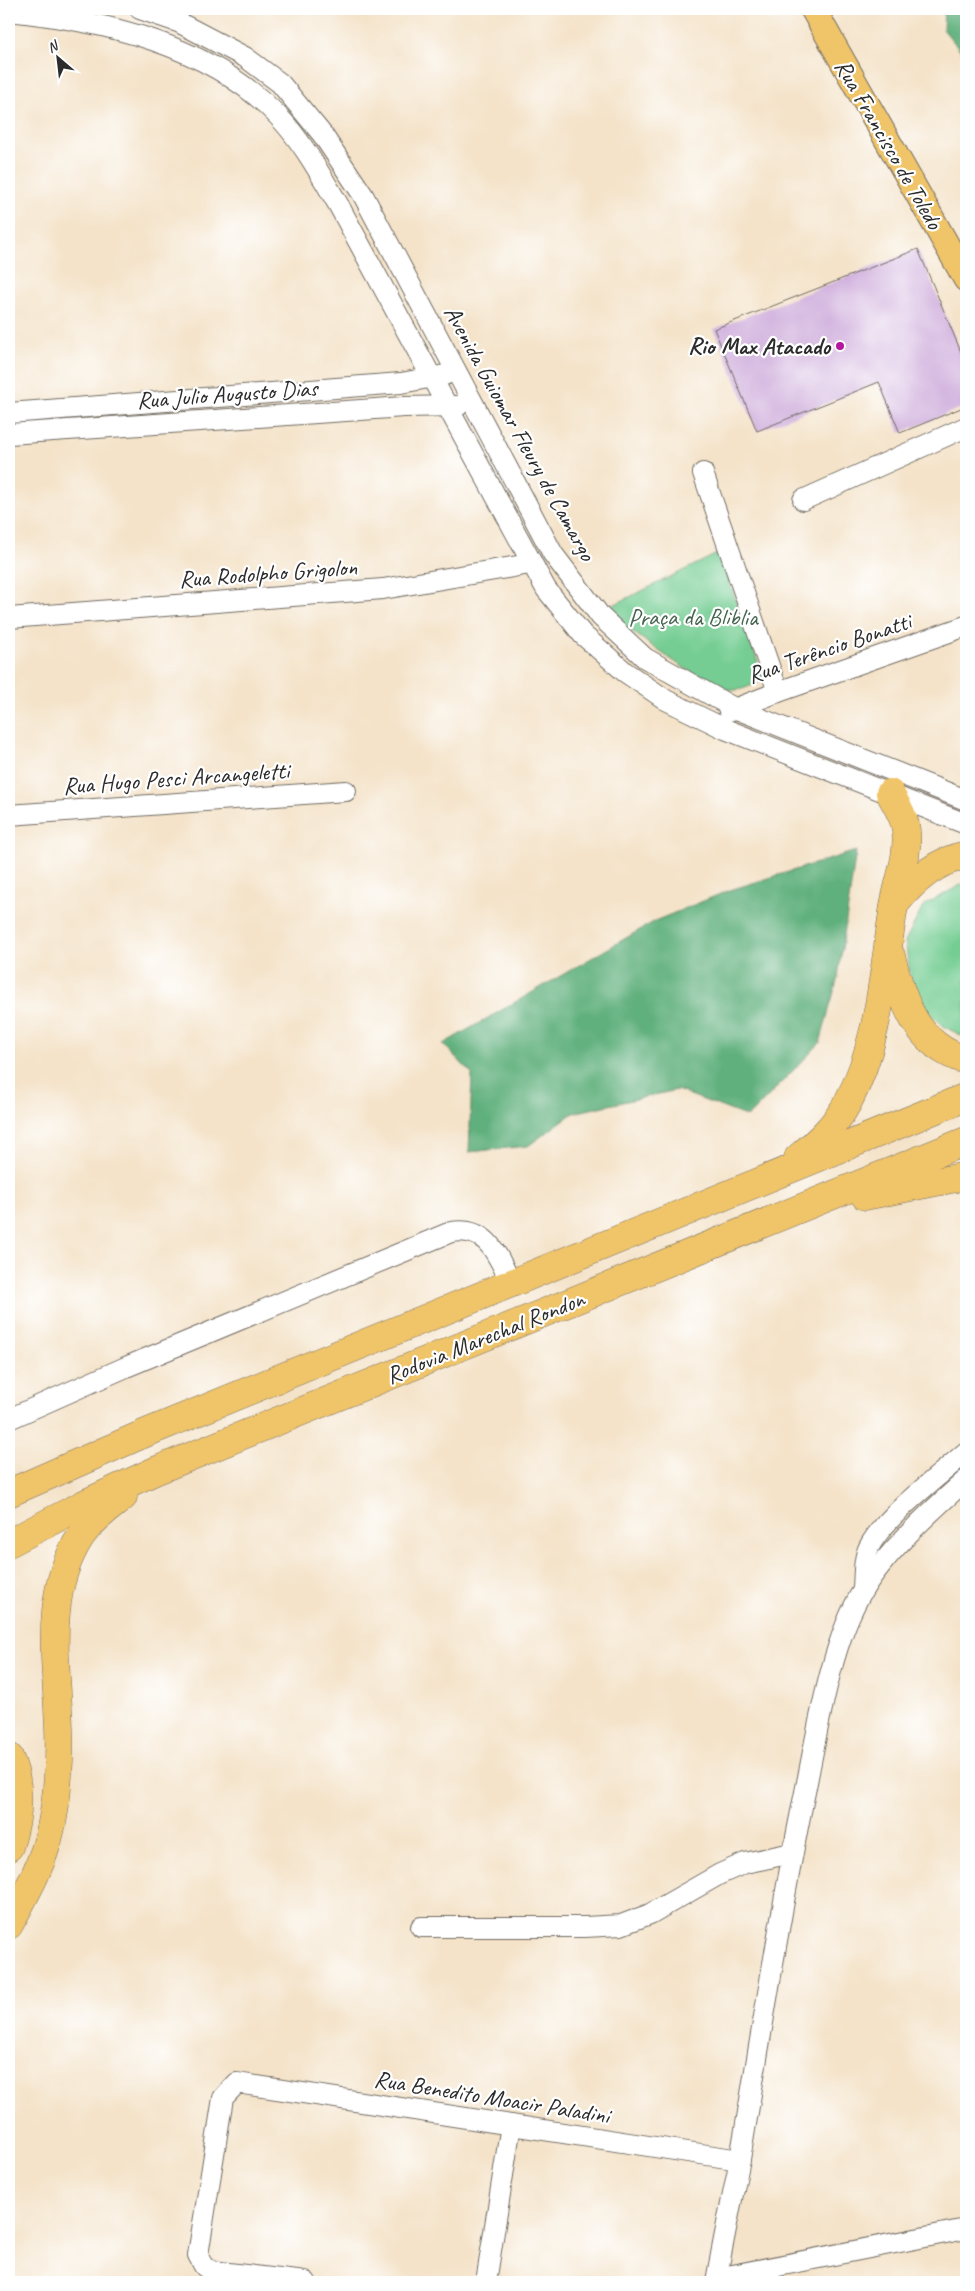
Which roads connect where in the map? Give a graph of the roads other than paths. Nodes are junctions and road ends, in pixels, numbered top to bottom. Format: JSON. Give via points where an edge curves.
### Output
{"nodes":[{"id":1,"x":140,"y":9,"type":"edge"},
{"id":2,"x":813,"y":9,"type":"edge"},
{"id":3,"x":9,"y":11,"type":"edge"},
{"id":4,"x":966,"y":279,"type":"edge"},
{"id":5,"x":457,"y":372,"type":"junction"},
{"id":6,"x":433,"y":378,"type":"junction"},
{"id":7,"x":474,"y":404,"type":"junction"},
{"id":8,"x":448,"y":407,"type":"junction"},
{"id":9,"x":9,"y":413,"type":"edge"},
{"id":10,"x":966,"y":427,"type":"edge"},
{"id":11,"x":9,"y":434,"type":"edge"},
{"id":12,"x":702,"y":473,"type":"dead end"},
{"id":13,"x":803,"y":500,"type":"dead end"},
{"id":14,"x":530,"y":564,"type":"junction"},
{"id":15,"x":9,"y":618,"type":"edge"},
{"id":16,"x":966,"y":626,"type":"edge"},
{"id":17,"x":778,"y":692,"type":"junction"},
{"id":18,"x":734,"y":708,"type":"junction"},
{"id":19,"x":710,"y":723,"type":"junction"},
{"id":20,"x":346,"y":791,"type":"dead end"},
{"id":21,"x":890,"y":793,"type":"junction"},
{"id":22,"x":966,"y":800,"type":"edge"},
{"id":23,"x":9,"y":815,"type":"edge"},
{"id":24,"x":966,"y":824,"type":"edge"},
{"id":25,"x":966,"y":855,"type":"edge"},
{"id":26,"x":894,"y":905,"type":"junction"},
{"id":27,"x":889,"y":949,"type":"junction"},
{"id":28,"x":966,"y":1060,"type":"edge"},
{"id":29,"x":966,"y":1097,"type":"edge"},
{"id":30,"x":966,"y":1141,"type":"edge"},
{"id":31,"x":781,"y":1173,"type":"junction"},
{"id":32,"x":966,"y":1176,"type":"edge"},
{"id":33,"x":802,"y":1209,"type":"junction"},
{"id":34,"x":511,"y":1283,"type":"junction"},
{"id":35,"x":9,"y":1419,"type":"edge"},
{"id":36,"x":966,"y":1452,"type":"edge"},
{"id":37,"x":155,"y":1471,"type":"junction"},
{"id":38,"x":966,"y":1480,"type":"edge"},
{"id":39,"x":9,"y":1492,"type":"edge"},
{"id":40,"x":9,"y":1543,"type":"edge"},
{"id":41,"x":863,"y":1589,"type":"junction"},
{"id":42,"x":9,"y":1757,"type":"edge"},
{"id":43,"x":9,"y":1846,"type":"edge"},
{"id":44,"x":792,"y":1853,"type":"junction"},
{"id":45,"x":9,"y":1925,"type":"edge"},
{"id":46,"x":421,"y":1927,"type":"dead end"},
{"id":47,"x":511,"y":2125,"type":"junction"},
{"id":48,"x":740,"y":2160,"type":"junction"},
{"id":49,"x":966,"y":2229,"type":"edge"},
{"id":50,"x":716,"y":2280,"type":"edge"},
{"id":51,"x":306,"y":2282,"type":"edge"},
{"id":52,"x":486,"y":2282,"type":"edge"}],
"edges":[{"from":1,"to":5,"type":"street","name":"Avenida Guiomar Fleury de Camargo","via":[[178,22],[212,39],[245,57],[280,83],[322,134],[363,194]]},
{"from":2,"to":4,"type":"main road","name":"Rua Francisco de Toledo"},
{"from":3,"to":6,"type":"street","via":[[97,24],[142,36],[201,59],[256,94],[304,148]]},
{"from":5,"to":6,"type":"street","name":"Rua Julio Augusto Dias"},
{"from":5,"to":7,"type":"street","name":"Avenida Guiomar Fleury de Camargo"},
{"from":6,"to":8,"type":"street"},
{"from":6,"to":9,"type":"street","name":"Rua Julio Augusto Dias"},
{"from":7,"to":8,"type":"street","name":"Rua Julio Augusto Dias"},
{"from":7,"to":18,"type":"street","name":"Avenida Guiomar Fleury de Camargo","via":[[553,554],[601,617],[645,658]]},
{"from":8,"to":11,"type":"street","name":"Rua Julio Augusto Dias","via":[[404,407]]},
{"from":8,"to":14,"type":"street"},
{"from":10,"to":13,"type":"street"},
{"from":12,"to":17,"type":"street"},
{"from":14,"to":15,"type":"street","name":"Rua Rodolpho Grigolon","via":[[383,589]]},
{"from":14,"to":19,"type":"street","via":[[583,635],[625,672],[666,700]]},
{"from":16,"to":17,"type":"street","name":"Rua Terêncio Bonatti"},
{"from":17,"to":18,"type":"street","name":"Rua Terêncio Bonatti"},
{"from":18,"to":19,"type":"street","name":"Rua Terêncio Bonatti"},
{"from":18,"to":22,"type":"street","name":"Avenida Guiomar Fleury de Camargo"},
{"from":19,"to":21,"type":"street"},
{"from":20,"to":23,"type":"street","name":"Rua Hugo Pesci Arcangeletti"},
{"from":21,"to":24,"type":"street"},
{"from":21,"to":26,"type":"highway","via":[[906,830],[906,848]]},
{"from":25,"to":26,"type":"highway","via":[[941,864],[924,875],[908,887]]},
{"from":26,"to":27,"type":"highway"},
{"from":27,"to":28,"type":"highway","via":[[904,1000],[915,1024],[935,1044]]},
{"from":27,"to":31,"type":"highway","via":[[874,1029],[848,1102],[826,1134]]},
{"from":29,"to":31,"type":"highway","name":"Rodovia Marechal Rondon"},
{"from":30,"to":33,"type":"highway","name":"Rodovia Marechal Rondon"},
{"from":31,"to":34,"type":"highway","name":"Rodovia Marechal Rondon"},
{"from":32,"to":33,"type":"highway"},
{"from":33,"to":37,"type":"highway","name":"Rodovia Marechal Rondon"},
{"from":34,"to":35,"type":"street","via":[[496,1253],[477,1234],[465,1230],[451,1232]]},
{"from":34,"to":39,"type":"highway","name":"Rodovia Marechal Rondon"},
{"from":36,"to":41,"type":"street","via":[[879,1532],[868,1548]]},
{"from":37,"to":40,"type":"highway","name":"Rodovia Marechal Rondon"},
{"from":37,"to":45,"type":"highway","via":[[96,1518],[82,1536],[66,1567],[57,1601],[53,1638],[59,1774],[48,1842]]},
{"from":38,"to":41,"type":"street","via":[[907,1536]]},
{"from":41,"to":44,"type":"street","via":[[847,1623],[833,1667]]},
{"from":42,"to":43,"type":"highway","via":[[18,1797],[17,1822]]},
{"from":44,"to":46,"type":"street","via":[[745,1863],[650,1914],[621,1925]]},
{"from":44,"to":48,"type":"street"},
{"from":47,"to":48,"type":"street","name":"Rua Benedito Moacir Paladini"},
{"from":47,"to":51,"type":"street","name":"Rua Benedito Moacir Paladini","via":[[237,2083],[223,2098],[198,2255],[211,2272]]},
{"from":47,"to":52,"type":"street"},
{"from":48,"to":50,"type":"street"},
{"from":49,"to":50,"type":"street"}]}
